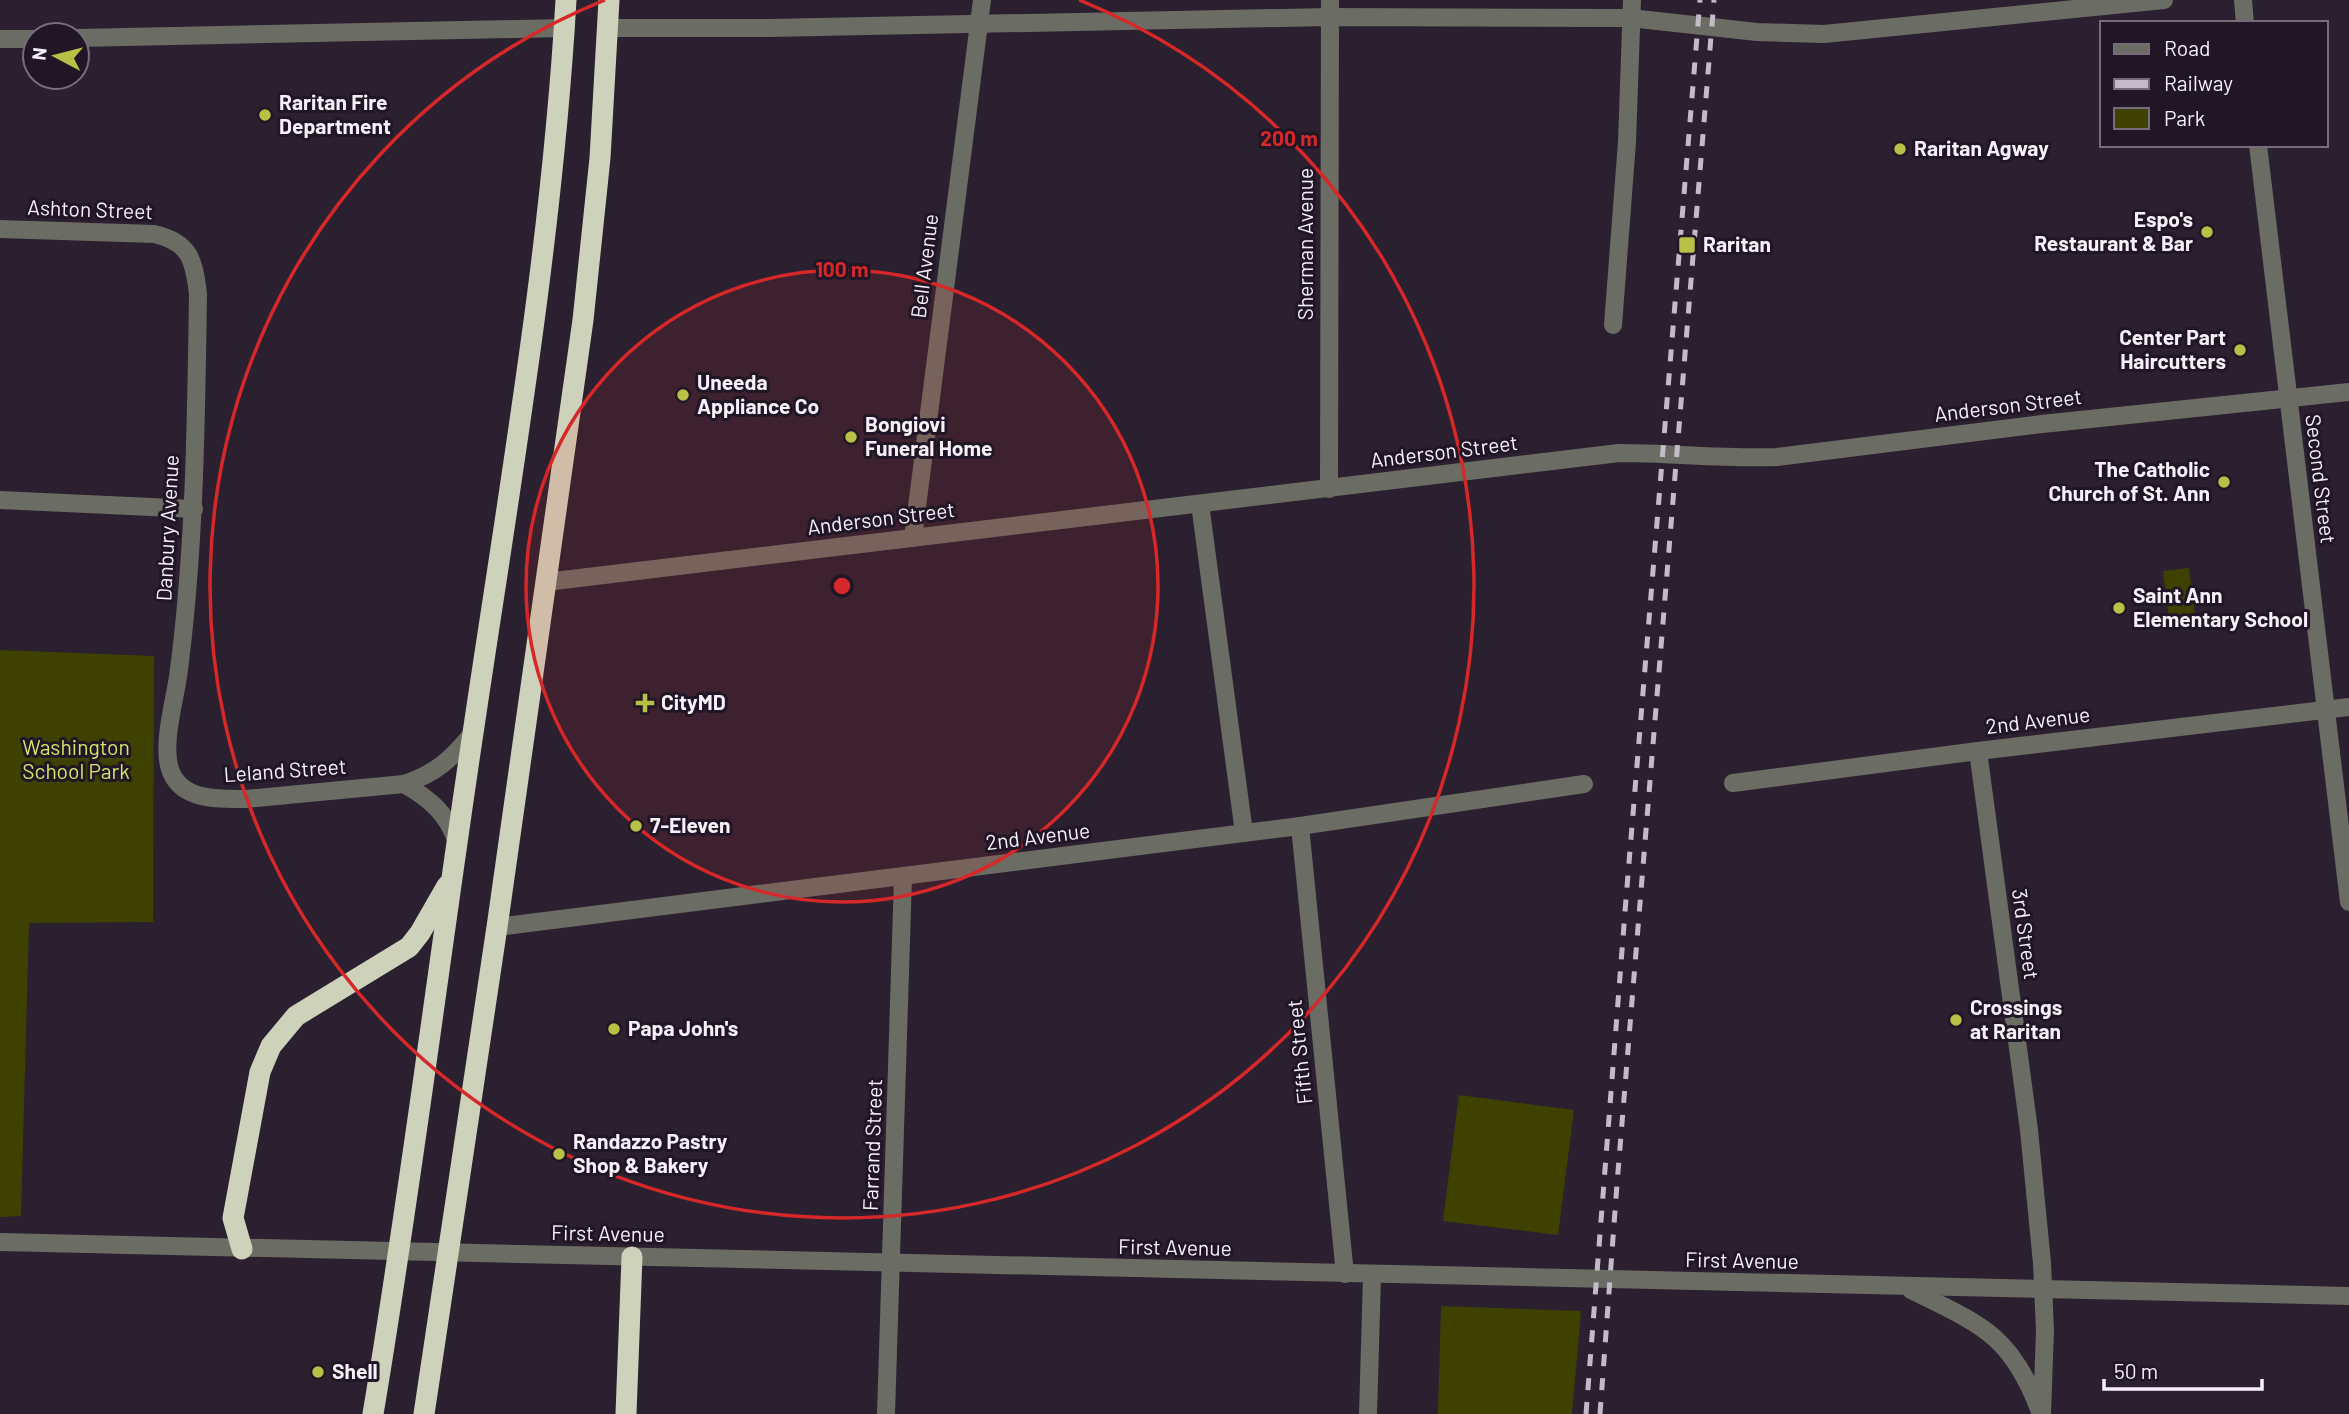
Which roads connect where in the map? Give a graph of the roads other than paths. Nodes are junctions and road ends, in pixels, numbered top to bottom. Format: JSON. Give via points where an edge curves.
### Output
{"nodes":[{"id":1,"x":566,"y":0,"type":"edge"},
{"id":2,"x":609,"y":0,"type":"edge"},
{"id":3,"x":617,"y":0,"type":"edge"},
{"id":4,"x":982,"y":0,"type":"edge"},
{"id":5,"x":2164,"y":0,"type":"edge"},
{"id":6,"x":2243,"y":0,"type":"edge"},
{"id":7,"x":1330,"y":8,"type":"edge"},
{"id":8,"x":1980,"y":8,"type":"edge"},
{"id":9,"x":1631,"y":9,"type":"edge"},
{"id":10,"x":2245,"y":21,"type":"edge"},
{"id":11,"x":979,"y":23,"type":"junction"},
{"id":12,"x":564,"y":28,"type":"junction"},
{"id":13,"x":609,"y":28,"type":"junction"},
{"id":14,"x":91,"y":38,"type":"edge"},
{"id":15,"x":0,"y":39,"type":"edge"},
{"id":16,"x":21,"y":39,"type":"edge"},
{"id":17,"x":2258,"y":147,"type":"edge"},
{"id":18,"x":0,"y":229,"type":"edge"},
{"id":19,"x":196,"y":278,"type":"joint"},
{"id":20,"x":1613,"y":325,"type":"dead end"},
{"id":21,"x":2349,"y":391,"type":"edge"},
{"id":22,"x":2287,"y":399,"type":"junction"},
{"id":23,"x":1329,"y":489,"type":"junction"},
{"id":24,"x":0,"y":500,"type":"edge"},
{"id":25,"x":1200,"y":504,"type":"junction"},
{"id":26,"x":194,"y":509,"type":"junction"},
{"id":27,"x":913,"y":538,"type":"junction"},
{"id":28,"x":546,"y":582,"type":"junction"},
{"id":29,"x":2349,"y":707,"type":"edge"},
{"id":30,"x":2326,"y":709,"type":"junction"},
{"id":31,"x":473,"y":733,"type":"junction"},
{"id":32,"x":1978,"y":751,"type":"junction"},
{"id":33,"x":174,"y":779,"type":"joint"},
{"id":34,"x":1733,"y":783,"type":"dead end"},
{"id":35,"x":404,"y":784,"type":"junction"},
{"id":36,"x":1584,"y":784,"type":"dead end"},
{"id":37,"x":1300,"y":826,"type":"junction"},
{"id":38,"x":1244,"y":833,"type":"junction"},
{"id":39,"x":457,"y":843,"type":"junction"},
{"id":40,"x":452,"y":876,"type":"junction"},
{"id":41,"x":903,"y":877,"type":"junction"},
{"id":42,"x":2349,"y":902,"type":"edge"},
{"id":43,"x":498,"y":927,"type":"junction"},
{"id":44,"x":0,"y":1242,"type":"edge"},
{"id":45,"x":242,"y":1249,"type":"junction"},
{"id":46,"x":400,"y":1252,"type":"junction"},
{"id":47,"x":446,"y":1254,"type":"junction"},
{"id":48,"x":632,"y":1257,"type":"junction"},
{"id":49,"x":892,"y":1266,"type":"junction"},
{"id":50,"x":1345,"y":1274,"type":"junction"},
{"id":51,"x":1372,"y":1277,"type":"junction"},
{"id":52,"x":1904,"y":1287,"type":"junction"},
{"id":53,"x":2044,"y":1290,"type":"junction"},
{"id":54,"x":2349,"y":1296,"type":"edge"},
{"id":55,"x":373,"y":1414,"type":"edge"},
{"id":56,"x":424,"y":1414,"type":"edge"},
{"id":57,"x":626,"y":1414,"type":"edge"},
{"id":58,"x":886,"y":1414,"type":"edge"},
{"id":59,"x":1368,"y":1414,"type":"edge"},
{"id":60,"x":2041,"y":1414,"type":"edge"}],
"edges":[{"from":1,"to":12,"type":"highway"},
{"from":2,"to":13,"type":"highway"},
{"from":3,"to":13,"type":"highway"},
{"from":4,"to":11,"type":"street","name":"Bell Avenue"},
{"from":5,"to":8,"type":"street"},
{"from":6,"to":10,"type":"street"},
{"from":7,"to":9,"type":"street"},
{"from":7,"to":11,"type":"street"},
{"from":7,"to":23,"type":"street","name":"Sherman Avenue"},
{"from":8,"to":9,"type":"street","via":[[1846,33],[1803,34],[1757,32]]},
{"from":9,"to":20,"type":"street","via":[[1627,142]]},
{"from":11,"to":13,"type":"street"},
{"from":11,"to":27,"type":"street","name":"Bell Avenue"},
{"from":12,"to":14,"type":"street"},
{"from":12,"to":31,"type":"highway","via":[[552,186]]},
{"from":13,"to":28,"type":"highway","via":[[583,320]]},
{"from":15,"to":16,"type":"street"},
{"from":17,"to":22,"type":"street","name":"Second Street"},
{"from":18,"to":19,"type":"street","name":"Ashton Street","via":[[166,237],[183,246]]},
{"from":19,"to":26,"type":"street","name":"Danbury Avenue"},
{"from":21,"to":22,"type":"street","name":"Anderson Street"},
{"from":22,"to":23,"type":"street","name":"Anderson Street","via":[[1777,457],[1619,453]]},
{"from":22,"to":30,"type":"street","name":"Second Street"},
{"from":23,"to":25,"type":"street","name":"Anderson Street"},
{"from":24,"to":26,"type":"street"},
{"from":25,"to":27,"type":"street","name":"Anderson Street"},
{"from":25,"to":38,"type":"street"},
{"from":26,"to":33,"type":"street","name":"Danbury Avenue","via":[[167,758]]},
{"from":27,"to":28,"type":"street","name":"Anderson Street"},
{"from":28,"to":43,"type":"highway"},
{"from":29,"to":30,"type":"street","name":"2nd Avenue"},
{"from":30,"to":32,"type":"street","name":"2nd Avenue"},
{"from":30,"to":42,"type":"street","name":"Second Street"},
{"from":31,"to":35,"type":"street","name":"Leland Street","via":[[442,766]]},
{"from":31,"to":39,"type":"highway"},
{"from":32,"to":34,"type":"street","name":"2nd Avenue"},
{"from":32,"to":53,"type":"street","name":"3rd Street","via":[[2029,1130]]},
{"from":33,"to":35,"type":"street","name":"Leland Street","via":[[190,792],[220,799]]},
{"from":35,"to":39,"type":"street","via":[[437,807],[452,826]]},
{"from":36,"to":37,"type":"street","name":"2nd Avenue"},
{"from":37,"to":38,"type":"street","name":"2nd Avenue"},
{"from":37,"to":50,"type":"street","name":"Fifth Street"},
{"from":38,"to":41,"type":"street","name":"2nd Avenue"},
{"from":39,"to":40,"type":"highway"},
{"from":40,"to":45,"type":"highway","via":[[410,947],[296,1016],[271,1046],[260,1072],[233,1218]]},
{"from":40,"to":46,"type":"highway"},
{"from":41,"to":43,"type":"street","name":"2nd Avenue"},
{"from":41,"to":49,"type":"street","name":"Farrand Street"},
{"from":43,"to":47,"type":"highway"},
{"from":44,"to":45,"type":"street","name":"First Avenue"},
{"from":45,"to":46,"type":"street","name":"First Avenue"},
{"from":46,"to":47,"type":"street","name":"First Avenue"},
{"from":46,"to":55,"type":"highway"},
{"from":47,"to":48,"type":"street","name":"First Avenue"},
{"from":47,"to":56,"type":"highway"},
{"from":48,"to":49,"type":"street","name":"First Avenue"},
{"from":48,"to":57,"type":"highway"},
{"from":49,"to":50,"type":"street","name":"First Avenue"},
{"from":49,"to":58,"type":"street","name":"Farrand Street"},
{"from":50,"to":51,"type":"street","name":"First Avenue"},
{"from":51,"to":52,"type":"street","name":"First Avenue"},
{"from":51,"to":59,"type":"street"},
{"from":52,"to":53,"type":"street","name":"First Avenue"},
{"from":52,"to":60,"type":"street","via":[[1984,1328],[2001,1342],[2031,1388]]},
{"from":53,"to":54,"type":"street","name":"First Avenue"},
{"from":53,"to":60,"type":"street","name":"3rd Street"}]}
